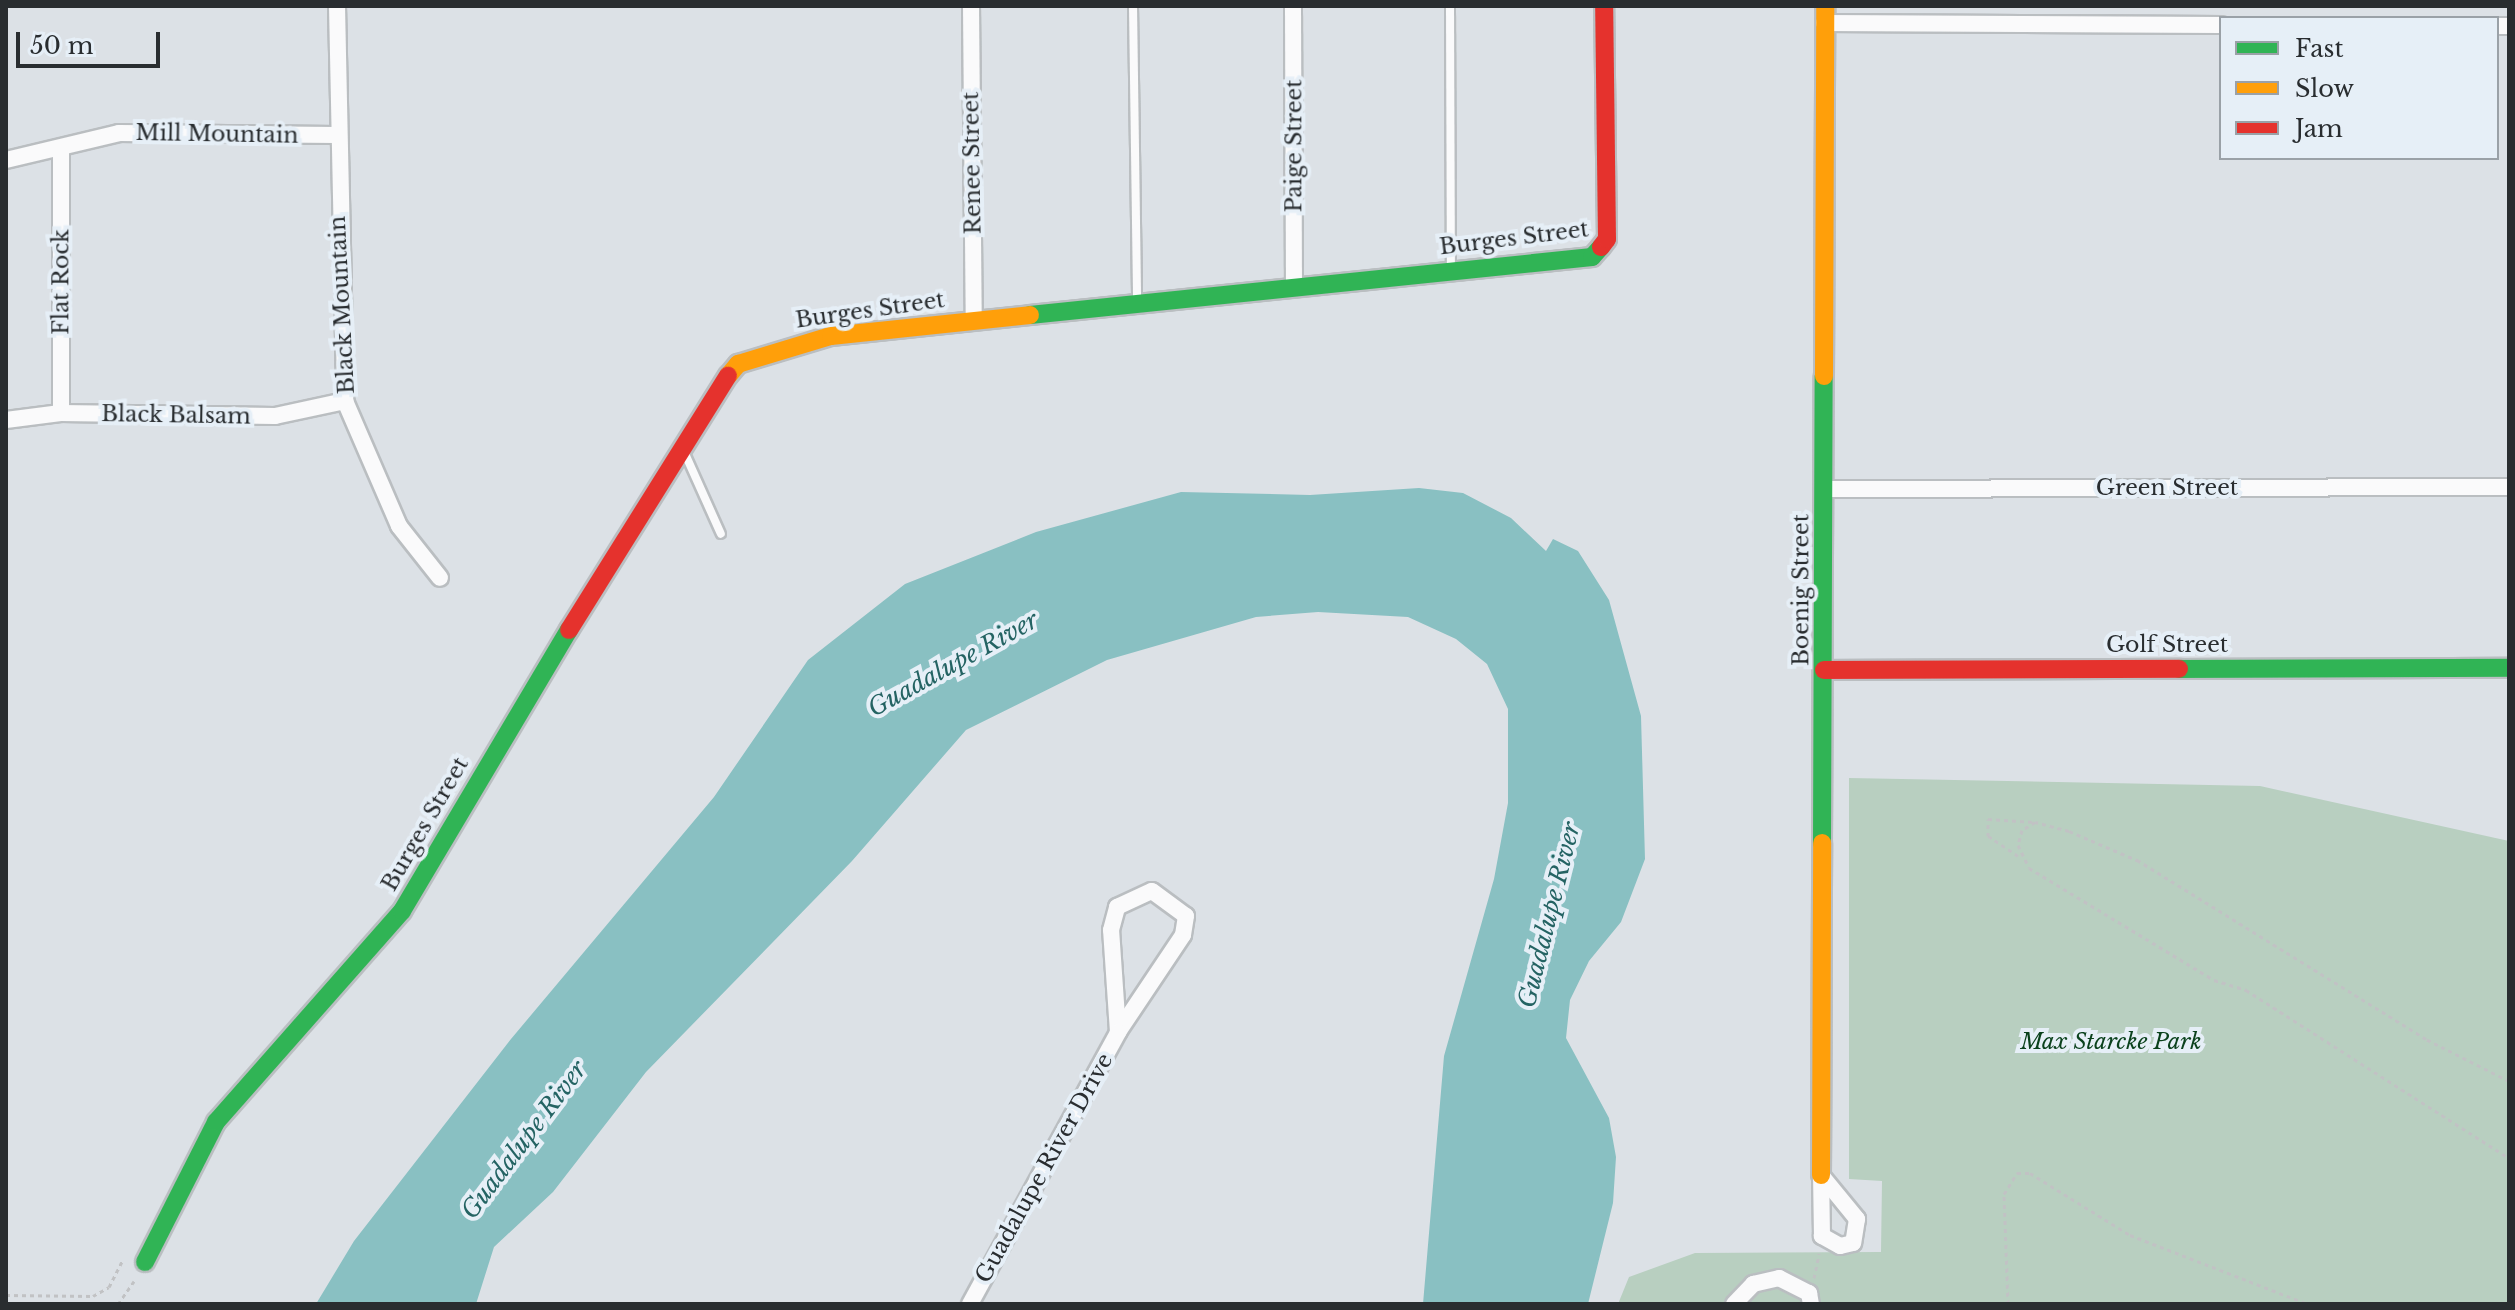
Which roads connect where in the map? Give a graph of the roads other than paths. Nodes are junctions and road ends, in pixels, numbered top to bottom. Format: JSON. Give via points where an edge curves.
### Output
{"nodes":[{"id":1,"x":337,"y":6,"type":"edge"},
{"id":2,"x":971,"y":6,"type":"edge"},
{"id":3,"x":1133,"y":6,"type":"edge"},
{"id":4,"x":1293,"y":6,"type":"edge"},
{"id":5,"x":1450,"y":6,"type":"edge"},
{"id":6,"x":1604,"y":6,"type":"edge"},
{"id":7,"x":1824,"y":14,"type":"edge"},
{"id":8,"x":2219,"y":25,"type":"edge"},
{"id":9,"x":336,"y":135,"type":"junction"},
{"id":10,"x":61,"y":151,"type":"junction"},
{"id":11,"x":6,"y":160,"type":"edge"},
{"id":12,"x":1451,"y":271,"type":"junction"},
{"id":13,"x":1294,"y":286,"type":"junction"},
{"id":14,"x":1137,"y":304,"type":"junction"},
{"id":15,"x":974,"y":320,"type":"junction"},
{"id":16,"x":345,"y":401,"type":"junction"},
{"id":17,"x":61,"y":413,"type":"junction"},
{"id":18,"x":6,"y":420,"type":"edge"},
{"id":19,"x":680,"y":442,"type":"junction"},
{"id":20,"x":2509,"y":487,"type":"edge"},
{"id":21,"x":1825,"y":489,"type":"junction"},
{"id":22,"x":721,"y":534,"type":"dead end"},
{"id":23,"x":440,"y":578,"type":"dead end"},
{"id":24,"x":2509,"y":668,"type":"edge"},
{"id":25,"x":1824,"y":670,"type":"junction"},
{"id":26,"x":1118,"y":1032,"type":"junction"},
{"id":27,"x":1821,"y":1175,"type":"junction"},
{"id":28,"x":145,"y":1262,"type":"road end"},
{"id":29,"x":1810,"y":1298,"type":"edge"},
{"id":30,"x":970,"y":1304,"type":"edge"},
{"id":31,"x":1734,"y":1304,"type":"edge"}],
"edges":[{"from":1,"to":9,"type":"street","name":"Black Mountain"},
{"from":2,"to":15,"type":"street","name":"Renee Street"},
{"from":3,"to":14,"type":"lane"},
{"from":4,"to":13,"type":"street","name":"Paige Street"},
{"from":5,"to":12,"type":"lane"},
{"from":6,"to":12,"type":"street","name":"Burges Street","via":[[1604,251]]},
{"from":7,"to":8,"type":"street"},
{"from":7,"to":21,"type":"street","name":"Boenig Street"},
{"from":9,"to":10,"type":"street","name":"Mill Mountain","via":[[119,133]]},
{"from":9,"to":16,"type":"street","name":"Black Mountain"},
{"from":10,"to":11,"type":"street","name":"Mill Mountain"},
{"from":10,"to":17,"type":"street","name":"Flat Rock"},
{"from":12,"to":13,"type":"street","name":"Burges Street"},
{"from":13,"to":14,"type":"street","name":"Burges Street"},
{"from":14,"to":15,"type":"street","name":"Burges Street"},
{"from":15,"to":19,"type":"street","name":"Burges Street","via":[[831,336],[752,356],[720,380]]},
{"from":16,"to":17,"type":"street","name":"Black Balsam","via":[[275,416]]},
{"from":16,"to":23,"type":"street","name":"Black Mountain","via":[[399,526]]},
{"from":17,"to":18,"type":"street","name":"Black Balsam"},
{"from":19,"to":22,"type":"lane"},
{"from":19,"to":28,"type":"street","name":"Burges Street","via":[[402,911],[246,1081],[216,1122]]},
{"from":20,"to":21,"type":"street","name":"Green Street"},
{"from":21,"to":25,"type":"street","name":"Boenig Street"},
{"from":24,"to":25,"type":"street","name":"Golf Street"},
{"from":25,"to":27,"type":"street","name":"Boenig Street"},
{"from":26,"to":26,"type":"street","name":"Guadalupe River Drive","via":[[1183,935],[1186,916],[1152,891],[1117,907],[1111,930]]},
{"from":26,"to":30,"type":"street","name":"Guadalupe River Drive"},
{"from":27,"to":27,"type":"street","name":"Boenig Street","via":[[1857,1219],[1859,1232],[1840,1246],[1822,1236]]},
{"from":29,"to":31,"type":"street","via":[[1779,1278],[1753,1284]]}]}
